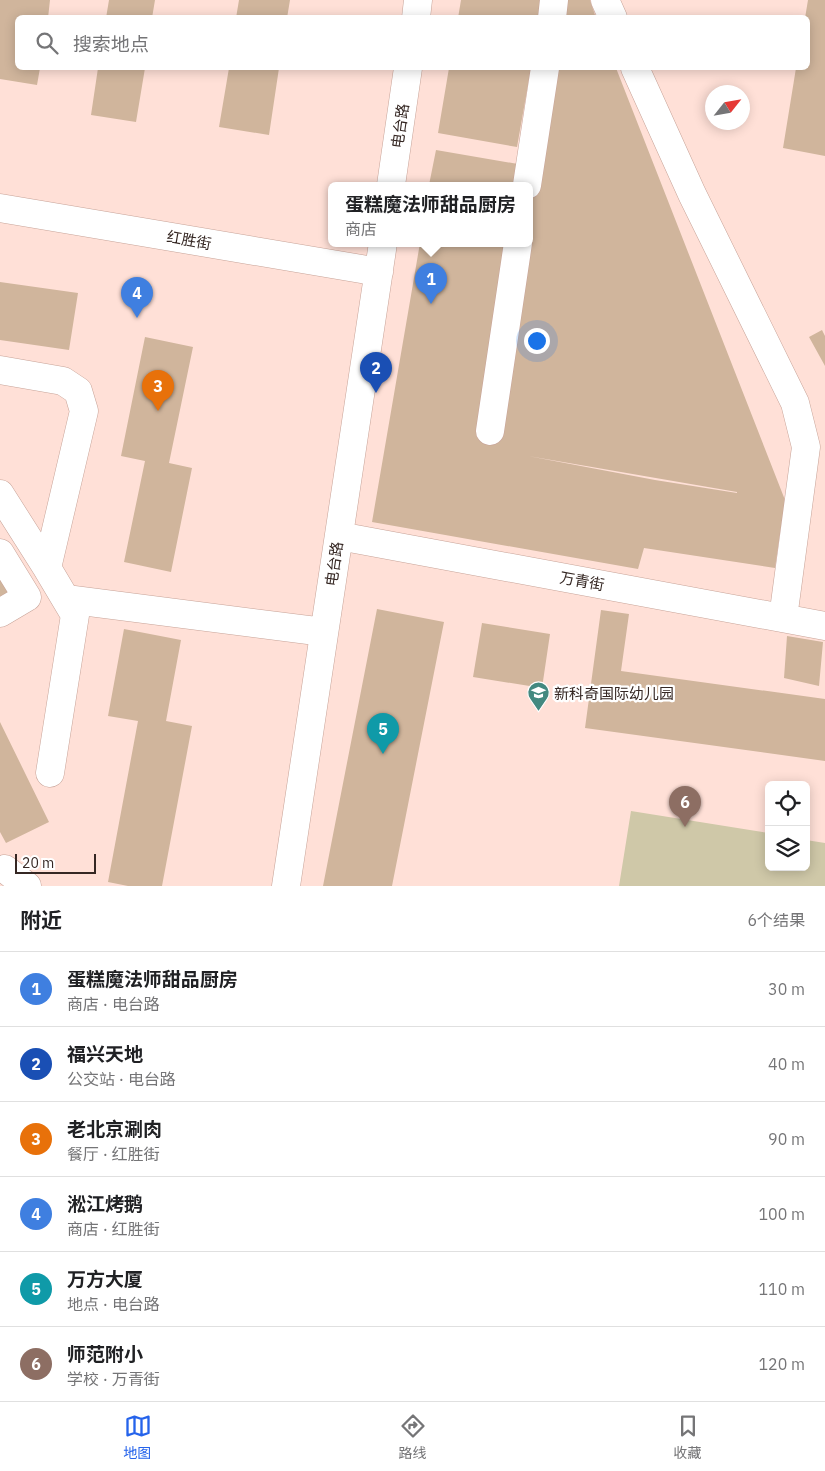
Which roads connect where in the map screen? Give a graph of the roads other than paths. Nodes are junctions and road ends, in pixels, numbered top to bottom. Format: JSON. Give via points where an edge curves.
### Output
{"nodes":[{"id":1,"x":418,"y":0,"type":"edge"},
{"id":2,"x":554,"y":0,"type":"edge"},
{"id":3,"x":605,"y":0,"type":"edge"},
{"id":4,"x":416,"y":15,"type":"edge"},
{"id":5,"x":552,"y":15,"type":"edge"},
{"id":6,"x":612,"y":15,"type":"edge"},
{"id":7,"x":408,"y":70,"type":"edge"},
{"id":8,"x":544,"y":70,"type":"edge"},
{"id":9,"x":636,"y":70,"type":"edge"},
{"id":10,"x":391,"y":182,"type":"edge"},
{"id":11,"x":527,"y":182,"type":"edge"},
{"id":12,"x":0,"y":208,"type":"edge"},
{"id":13,"x":382,"y":247,"type":"edge"},
{"id":14,"x":517,"y":247,"type":"edge"},
{"id":15,"x":379,"y":272,"type":"junction"},
{"id":16,"x":0,"y":370,"type":"edge"},
{"id":17,"x":490,"y":431,"type":"dead end"},
{"id":18,"x":0,"y":494,"type":"edge"},
{"id":19,"x":339,"y":536,"type":"junction"},
{"id":20,"x":0,"y":553,"type":"edge"},
{"id":21,"x":46,"y":568,"type":"junction"},
{"id":22,"x":66,"y":599,"type":"junction"},
{"id":23,"x":0,"y":613,"type":"edge"},
{"id":24,"x":783,"y":618,"type":"junction"},
{"id":25,"x":825,"y":626,"type":"edge"},
{"id":26,"x":324,"y":632,"type":"junction"},
{"id":27,"x":50,"y":773,"type":"dead end"},
{"id":28,"x":4,"y":869,"type":"dead end"},
{"id":29,"x":27,"y":886,"type":"edge"},
{"id":30,"x":286,"y":886,"type":"edge"}],
"edges":[{"from":1,"to":4,"type":"street"},
{"from":2,"to":5,"type":"street"},
{"from":3,"to":6,"type":"street"},
{"from":7,"to":10,"type":"street","name":"电台路"},
{"from":8,"to":11,"type":"street"},
{"from":9,"to":24,"type":"street","via":[[692,194],[795,402],[806,447]]},
{"from":12,"to":15,"type":"street","name":"红胜街"},
{"from":13,"to":15,"type":"street","name":"电台路"},
{"from":14,"to":17,"type":"street"},
{"from":15,"to":19,"type":"street","name":"电台路"},
{"from":16,"to":21,"type":"street","via":[[63,381],[78,391],[84,411]]},
{"from":18,"to":21,"type":"street"},
{"from":19,"to":24,"type":"street","name":"万青街"},
{"from":19,"to":26,"type":"street","name":"电台路"},
{"from":20,"to":23,"type":"street","via":[[27,597]]},
{"from":21,"to":22,"type":"street"},
{"from":22,"to":26,"type":"street"},
{"from":22,"to":27,"type":"street","via":[[75,615]]},
{"from":24,"to":25,"type":"street","name":"万青街"},
{"from":26,"to":30,"type":"street","name":"电台路"},
{"from":28,"to":29,"type":"street"}]}
